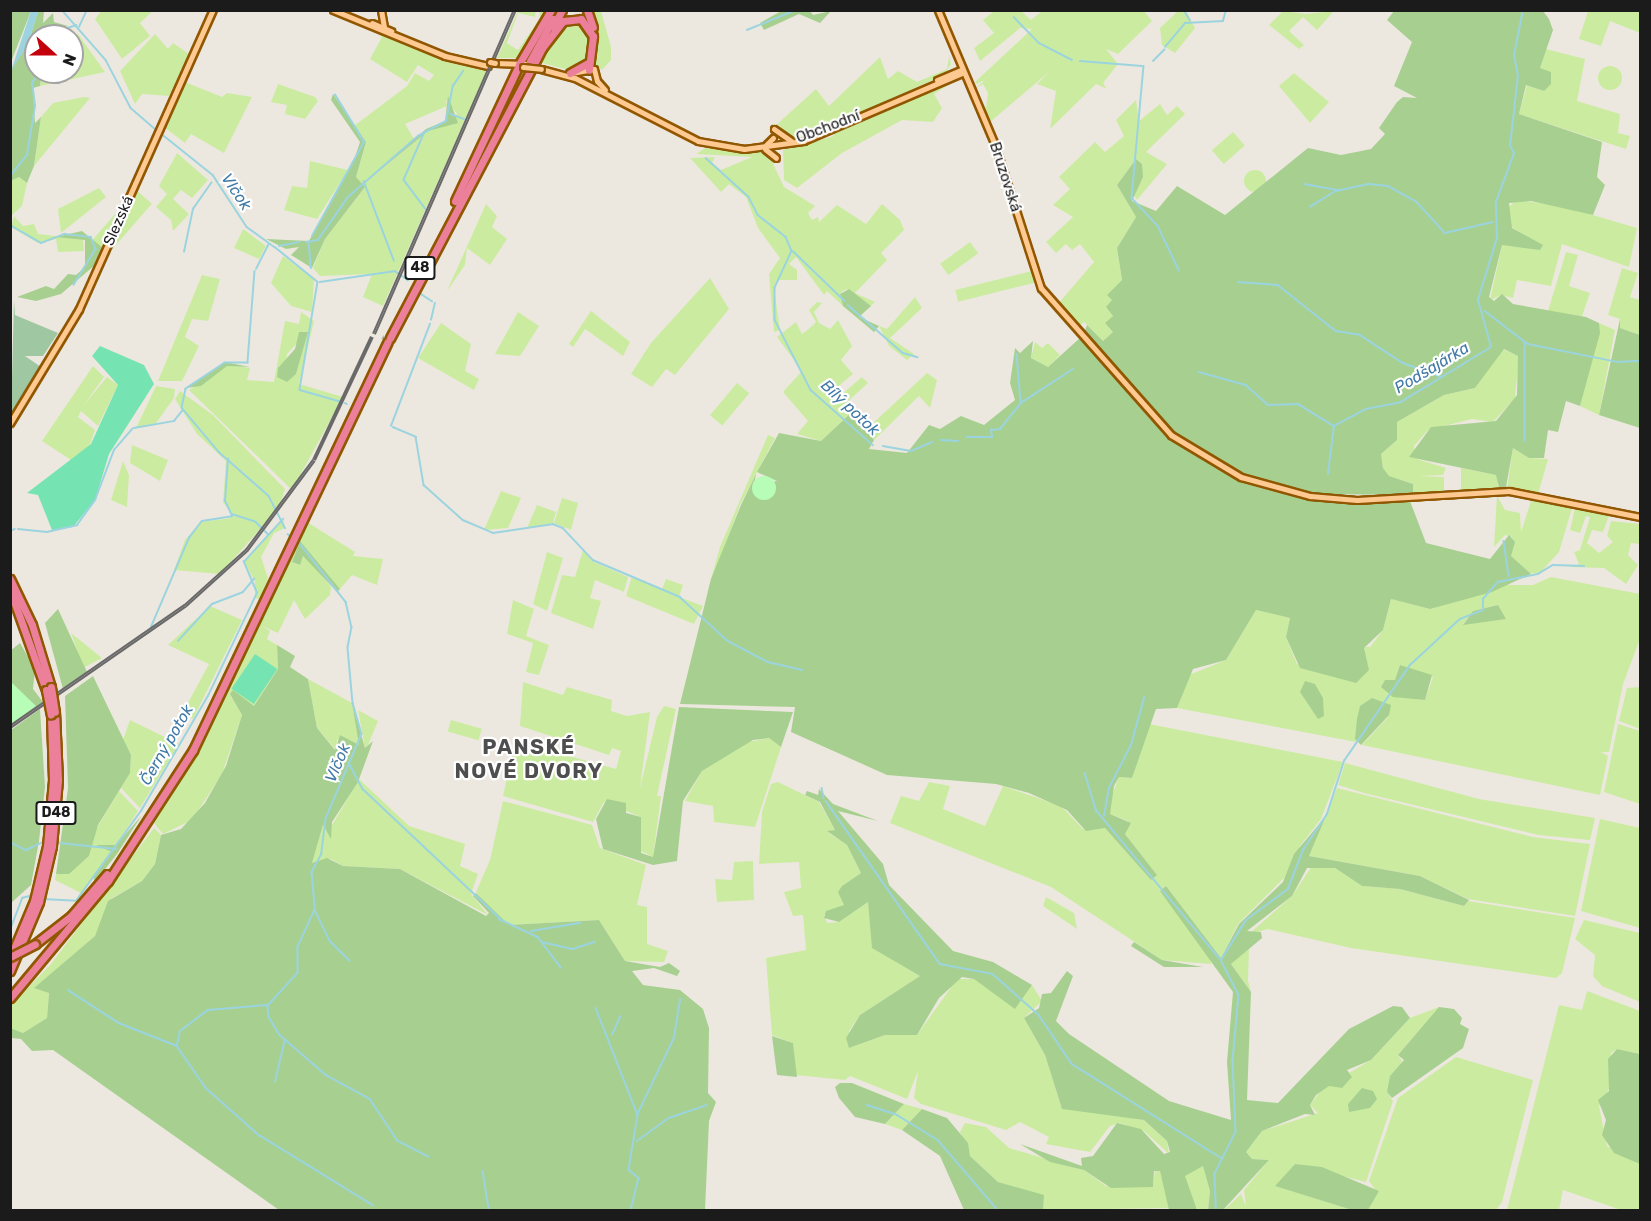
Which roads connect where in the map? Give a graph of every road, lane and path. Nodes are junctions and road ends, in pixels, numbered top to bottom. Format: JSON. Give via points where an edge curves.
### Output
{"nodes":[{"id":1,"x":213,"y":10,"type":"edge"},
{"id":2,"x":333,"y":10,"type":"edge"},
{"id":3,"x":341,"y":10,"type":"edge"},
{"id":4,"x":381,"y":10,"type":"edge"},
{"id":5,"x":551,"y":10,"type":"edge"},
{"id":6,"x":557,"y":10,"type":"edge"},
{"id":7,"x":562,"y":10,"type":"edge"},
{"id":8,"x":587,"y":10,"type":"edge"},
{"id":9,"x":938,"y":10,"type":"edge"},
{"id":10,"x":385,"y":28,"type":"junction"},
{"id":11,"x":542,"y":48,"type":"junction"},
{"id":12,"x":591,"y":55,"type":"junction"},
{"id":13,"x":953,"y":56,"type":"junction"},
{"id":14,"x":492,"y":64,"type":"junction"},
{"id":15,"x":526,"y":65,"type":"junction"},
{"id":16,"x":961,"y":72,"type":"junction"},
{"id":17,"x":573,"y":76,"type":"junction"},
{"id":18,"x":591,"y":76,"type":"junction"},
{"id":19,"x":950,"y":77,"type":"junction"},
{"id":20,"x":965,"y":81,"type":"junction"},
{"id":21,"x":603,"y":92,"type":"junction"},
{"id":22,"x":774,"y":129,"type":"dead end"},
{"id":23,"x":773,"y":138,"type":"dead end"},
{"id":24,"x":791,"y":141,"type":"junction"},
{"id":25,"x":783,"y":146,"type":"junction"},
{"id":26,"x":765,"y":147,"type":"junction"},
{"id":27,"x":457,"y":202,"type":"junction"},
{"id":28,"x":10,"y":423,"type":"edge"},
{"id":29,"x":1641,"y":518,"type":"edge"},
{"id":30,"x":10,"y":579,"type":"edge"},
{"id":31,"x":10,"y":590,"type":"edge"},
{"id":32,"x":49,"y":689,"type":"junction"},
{"id":33,"x":148,"y":820,"type":"junction"},
{"id":34,"x":36,"y":902,"type":"junction"},
{"id":35,"x":10,"y":958,"type":"edge"},
{"id":36,"x":10,"y":971,"type":"edge"},
{"id":37,"x":10,"y":998,"type":"edge"}],
"edges":[{"from":1,"to":28,"type":"main road","name":"Slezská","via":[[78,311]]},
{"from":2,"to":14,"type":"main road","via":[[445,56]]},
{"from":3,"to":10,"type":"main road"},
{"from":4,"to":10,"type":"main road"},
{"from":5,"to":15,"type":"highway","number":"48"},
{"from":6,"to":15,"type":"highway","number":"48"},
{"from":7,"to":11,"type":"highway","number":"48"},
{"from":8,"to":18,"type":"highway","via":[[597,39]]},
{"from":9,"to":13,"type":"main road","name":"Bruzovská"},
{"from":10,"to":14,"type":"main road","via":[[460,57]]},
{"from":11,"to":12,"type":"highway","number":"48","via":[[560,23],[575,18],[591,28]]},
{"from":11,"to":15,"type":"highway","number":"48"},
{"from":12,"to":17,"type":"highway","via":[[584,69]]},
{"from":12,"to":18,"type":"highway","number":"48"},
{"from":13,"to":16,"type":"main road","name":"Bruzovská"},
{"from":13,"to":19,"type":"main road"},
{"from":14,"to":15,"type":"main road"},
{"from":15,"to":17,"type":"main road","bridge":true},
{"from":15,"to":27,"type":"highway","number":"48"},
{"from":15,"to":27,"type":"highway","number":"48","via":[[492,141]]},
{"from":16,"to":19,"type":"main road","name":"Obchodní"},
{"from":16,"to":20,"type":"main road","name":"Bruzovská"},
{"from":17,"to":18,"type":"main road"},
{"from":17,"to":21,"type":"main road"},
{"from":18,"to":21,"type":"main road"},
{"from":18,"to":26,"type":"main road","name":"Obchodní","via":[[601,88],[685,133],[725,144]]},
{"from":19,"to":20,"type":"main road"},
{"from":19,"to":24,"type":"main road","name":"Obchodní"},
{"from":19,"to":25,"type":"main road","name":"Obchodní"},
{"from":20,"to":29,"type":"main road","name":"Bruzovská","via":[[995,145],[1041,288],[1133,399],[1171,435],[1217,465],[1269,487],[1357,500],[1518,492]]},
{"from":21,"to":26,"type":"main road","name":"Obchodní","via":[[698,141]]},
{"from":22,"to":24,"type":"main road"},
{"from":23,"to":26,"type":"main road"},
{"from":24,"to":26,"type":"main road","name":"Obchodní"},
{"from":25,"to":26,"type":"main road","name":"Obchodní"},
{"from":25,"to":26,"type":"main road","via":[[777,156]]},
{"from":27,"to":33,"type":"highway","number":"48","via":[[387,339],[233,673]]},
{"from":30,"to":32,"type":"highway","number":"D48","via":[[32,625]]},
{"from":31,"to":32,"type":"highway","number":"D48"},
{"from":32,"to":34,"type":"highway","number":"D48","bridge":true,"via":[[57,801]]},
{"from":33,"to":35,"type":"highway","bridge":true,"via":[[78,909],[35,944]]},
{"from":33,"to":37,"type":"highway","via":[[78,920]]},
{"from":34,"to":35,"type":"highway","number":"D48"},
{"from":34,"to":36,"type":"highway","number":"D48"}]}
